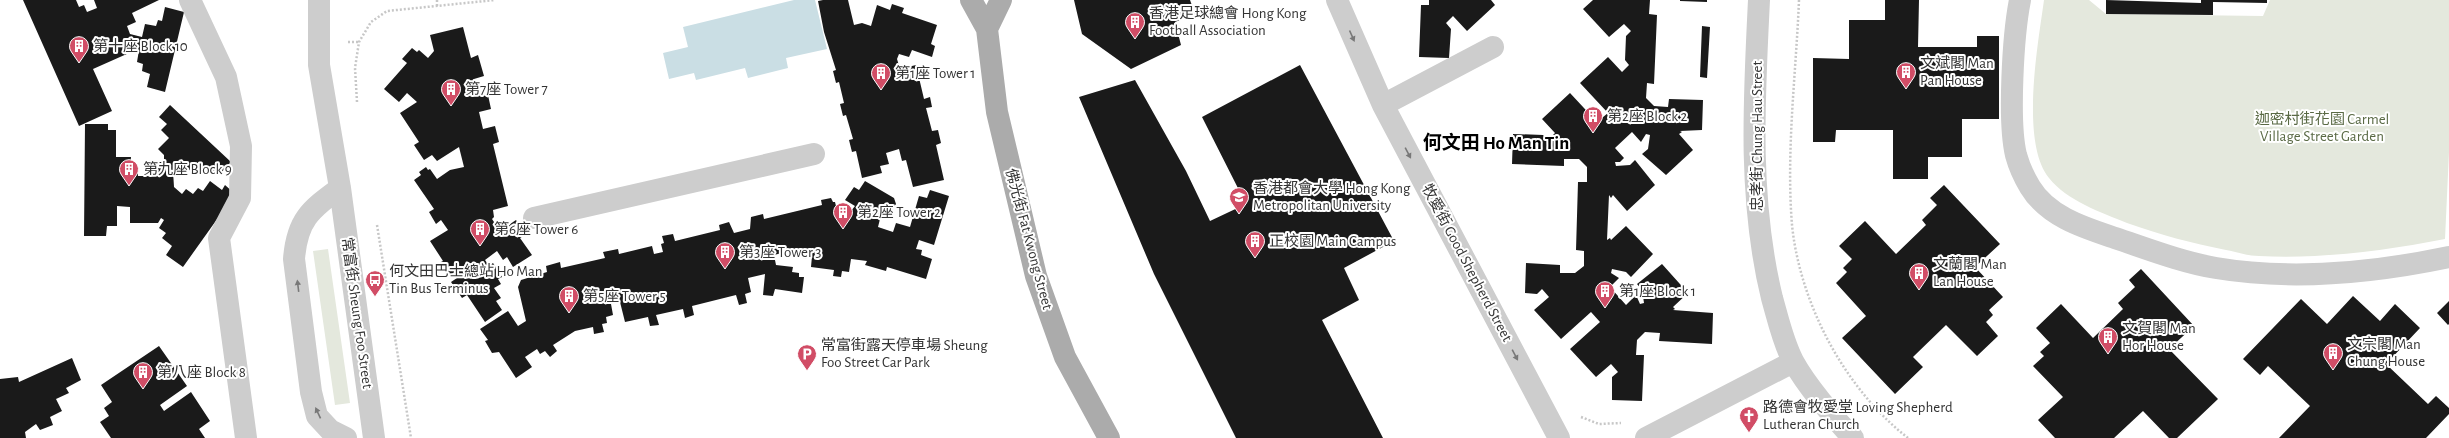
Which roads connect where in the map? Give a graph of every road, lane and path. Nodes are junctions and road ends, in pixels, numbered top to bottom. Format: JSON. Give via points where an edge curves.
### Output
{"nodes":[{"id":1,"x":190,"y":0,"type":"edge"},
{"id":2,"x":319,"y":0,"type":"edge"},
{"id":3,"x":437,"y":0,"type":"edge"},
{"id":4,"x":495,"y":0,"type":"edge"},
{"id":5,"x":971,"y":0,"type":"edge"},
{"id":6,"x":1001,"y":0,"type":"edge"},
{"id":7,"x":1337,"y":0,"type":"edge"},
{"id":8,"x":1759,"y":0,"type":"edge"},
{"id":9,"x":1799,"y":0,"type":"edge"},
{"id":10,"x":2020,"y":0,"type":"edge"},
{"id":11,"x":437,"y":6,"type":"junction"},
{"id":12,"x":987,"y":29,"type":"junction"},
{"id":13,"x":1493,"y":47,"type":"dead end"},
{"id":14,"x":1383,"y":105,"type":"junction"},
{"id":15,"x":358,"y":110,"type":"dead end"},
{"id":16,"x":814,"y":154,"type":"dead end"},
{"id":17,"x":340,"y":188,"type":"junction"},
{"id":18,"x":534,"y":218,"type":"dead end"},
{"id":19,"x":376,"y":219,"type":"dead end"},
{"id":20,"x":2449,"y":256,"type":"edge"},
{"id":21,"x":1793,"y":362,"type":"junction"},
{"id":22,"x":1577,"y":413,"type":"dead end"},
{"id":23,"x":1625,"y":420,"type":"dead end"},
{"id":24,"x":246,"y":438,"type":"edge"},
{"id":25,"x":346,"y":438,"type":"edge"},
{"id":26,"x":374,"y":438,"type":"edge"},
{"id":27,"x":411,"y":438,"type":"edge"},
{"id":28,"x":1109,"y":438,"type":"edge"},
{"id":29,"x":1559,"y":438,"type":"edge"},
{"id":30,"x":1646,"y":438,"type":"edge"},
{"id":31,"x":1852,"y":438,"type":"edge"},
{"id":32,"x":1908,"y":438,"type":"edge"}],
"edges":[{"from":1,"to":24,"type":"street","via":[[226,77],[242,146],[240,198],[220,238]]},
{"from":2,"to":17,"type":"street","name":"常富街 Sheung Foo Street","via":[[319,65]]},
{"from":3,"to":11,"type":"path"},
{"from":4,"to":11,"type":"path"},
{"from":5,"to":12,"type":"main road","name":"佛光街 Fat Kwong Street"},
{"from":6,"to":12,"type":"main road"},
{"from":7,"to":14,"type":"street","name":"牧愛街 Good Shepherd Street","one_way":true},
{"from":8,"to":21,"type":"street","name":"忠孝街 Chung Hau Street","via":[[1754,153],[1756,213],[1779,324]]},
{"from":9,"to":32,"type":"path","via":[[1791,168],[1792,225],[1804,283],[1828,339],[1854,381],[1877,409]]},
{"from":10,"to":20,"type":"street","via":[[2013,94],[2016,154],[2030,188],[2041,202],[2055,213],[2091,230],[2152,250],[2215,268],[2241,271],[2280,274],[2339,273],[2411,265]]},
{"from":11,"to":15,"type":"path","via":[[388,11],[371,22],[359,42],[355,68]]},
{"from":12,"to":28,"type":"main road","name":"佛光街 Fat Kwong Street","via":[[997,112],[1036,276],[1065,357]]},
{"from":13,"to":14,"type":"street"},
{"from":14,"to":29,"type":"street","name":"牧愛街 Good Shepherd Street","one_way":true},
{"from":16,"to":18,"type":"street"},
{"from":25,"to":17,"type":"street","one_way":true,"via":[[330,430],[317,416],[311,392],[294,259],[296,237],[312,208]]},
{"from":17,"to":26,"type":"street","name":"常富街 Sheung Foo Street"},
{"from":19,"to":27,"type":"path"},
{"from":21,"to":30,"type":"street"},
{"from":21,"to":31,"type":"street","name":"忠孝街 Chung Hau Street"},
{"from":22,"to":23,"type":"path","via":[[1599,424],[1618,424]]}]}
